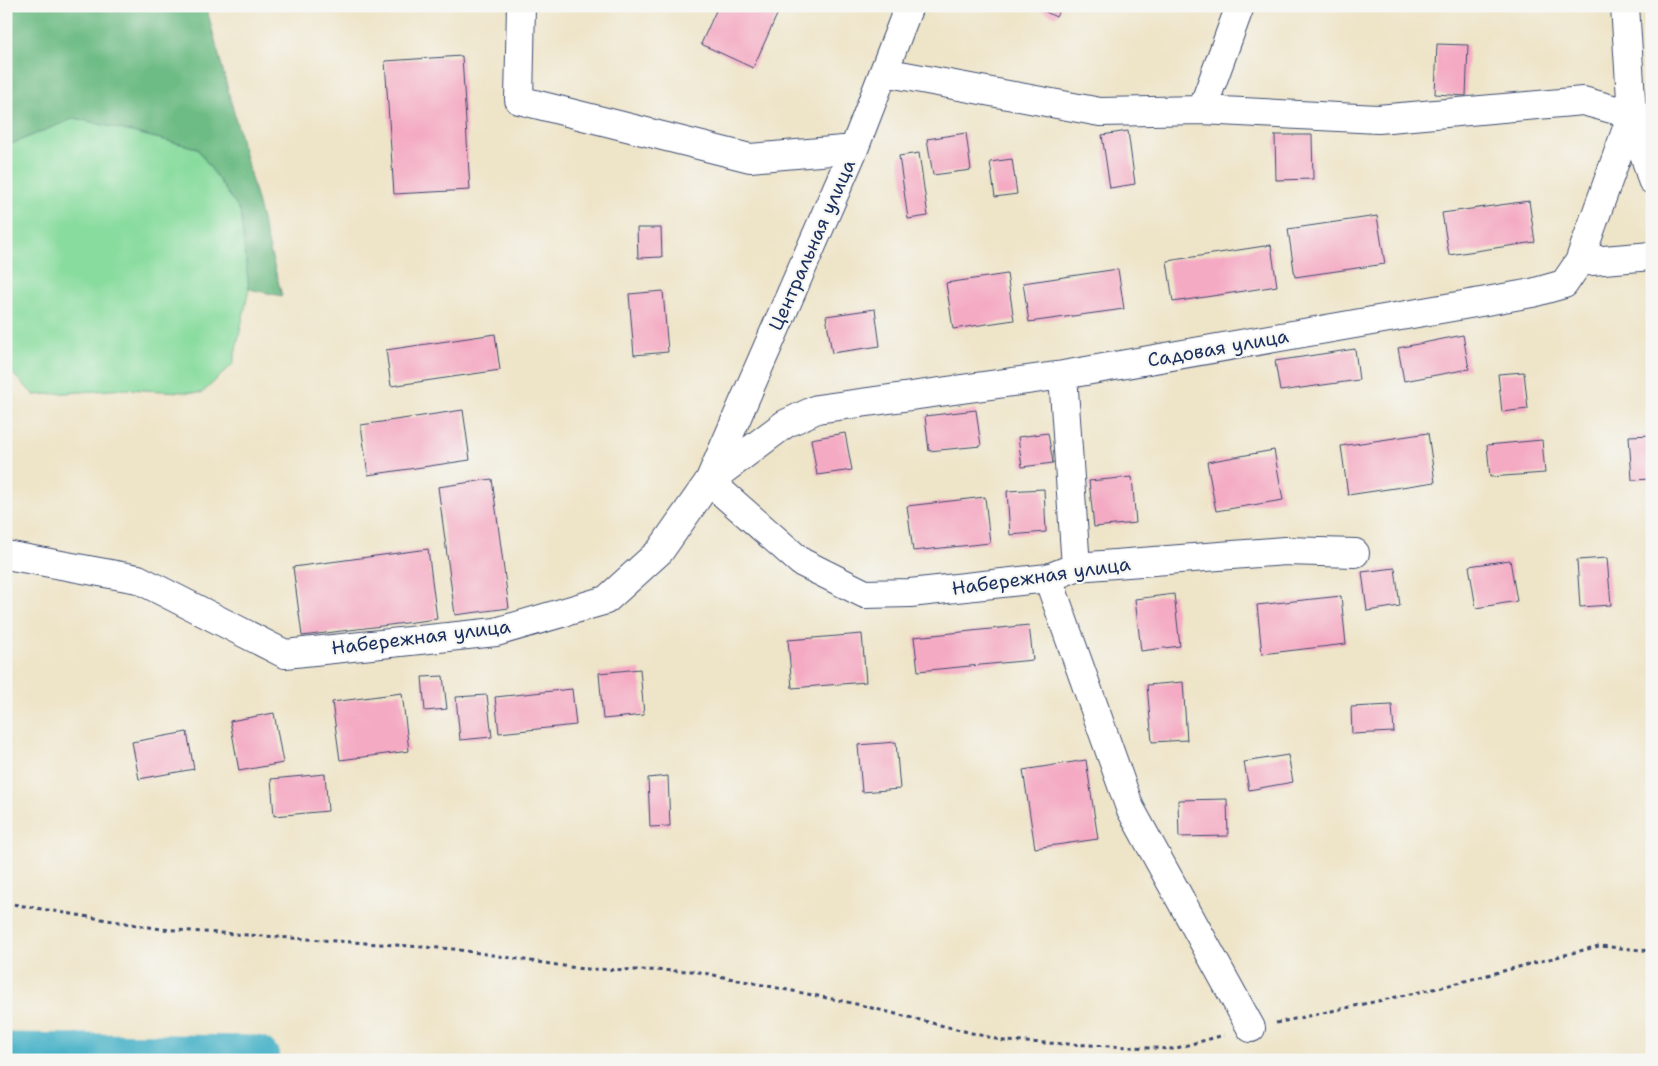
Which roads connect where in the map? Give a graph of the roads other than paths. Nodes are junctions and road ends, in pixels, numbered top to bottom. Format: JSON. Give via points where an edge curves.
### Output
{"nodes":[{"id":1,"x":521,"y":6,"type":"edge"},
{"id":2,"x":909,"y":6,"type":"edge"},
{"id":3,"x":1240,"y":6,"type":"edge"},
{"id":4,"x":1625,"y":6,"type":"edge"},
{"id":5,"x":884,"y":72,"type":"junction"},
{"id":6,"x":1202,"y":110,"type":"junction"},
{"id":7,"x":1642,"y":117,"type":"edge"},
{"id":8,"x":854,"y":149,"type":"junction"},
{"id":9,"x":1652,"y":180,"type":"edge"},
{"id":10,"x":1652,"y":256,"type":"edge"},
{"id":11,"x":1579,"y":262,"type":"junction"},
{"id":12,"x":1063,"y":375,"type":"junction"},
{"id":13,"x":709,"y":481,"type":"junction"},
{"id":14,"x":1355,"y":553,"type":"dead end"},
{"id":15,"x":6,"y":555,"type":"edge"},
{"id":16,"x":1076,"y":567,"type":"junction"},
{"id":17,"x":1048,"y":578,"type":"junction"},
{"id":18,"x":1251,"y":1028,"type":"road end"}],
"edges":[{"from":1,"to":8,"type":"street","via":[[519,100],[750,158]]},
{"from":2,"to":5,"type":"street","name":"Центральная улица"},
{"from":3,"to":6,"type":"street"},
{"from":4,"to":7,"type":"street"},
{"from":5,"to":6,"type":"street","via":[[1100,112]]},
{"from":5,"to":8,"type":"street","name":"Центральная улица"},
{"from":6,"to":7,"type":"street","via":[[1378,118],[1583,101]]},
{"from":7,"to":9,"type":"street"},
{"from":7,"to":11,"type":"street","name":"Садовая улица"},
{"from":8,"to":13,"type":"street","name":"Центральная улица"},
{"from":10,"to":11,"type":"street"},
{"from":11,"to":12,"type":"street","name":"Садовая улица","via":[[1564,284],[1532,293]]},
{"from":12,"to":13,"type":"street","name":"Садовая улица","via":[[817,409],[785,424]]},
{"from":12,"to":16,"type":"street"},
{"from":13,"to":15,"type":"street","name":"Набережная улица","via":[[660,551],[606,600],[496,632],[285,654],[138,579]]},
{"from":13,"to":17,"type":"street","name":"Набережная улица","via":[[801,562],[864,594],[910,593]]},
{"from":14,"to":16,"type":"street","name":"Набережная улица","via":[[1285,551]]},
{"from":16,"to":17,"type":"street","name":"Набережная улица"},
{"from":17,"to":18,"type":"street","via":[[1130,808]]}]}
